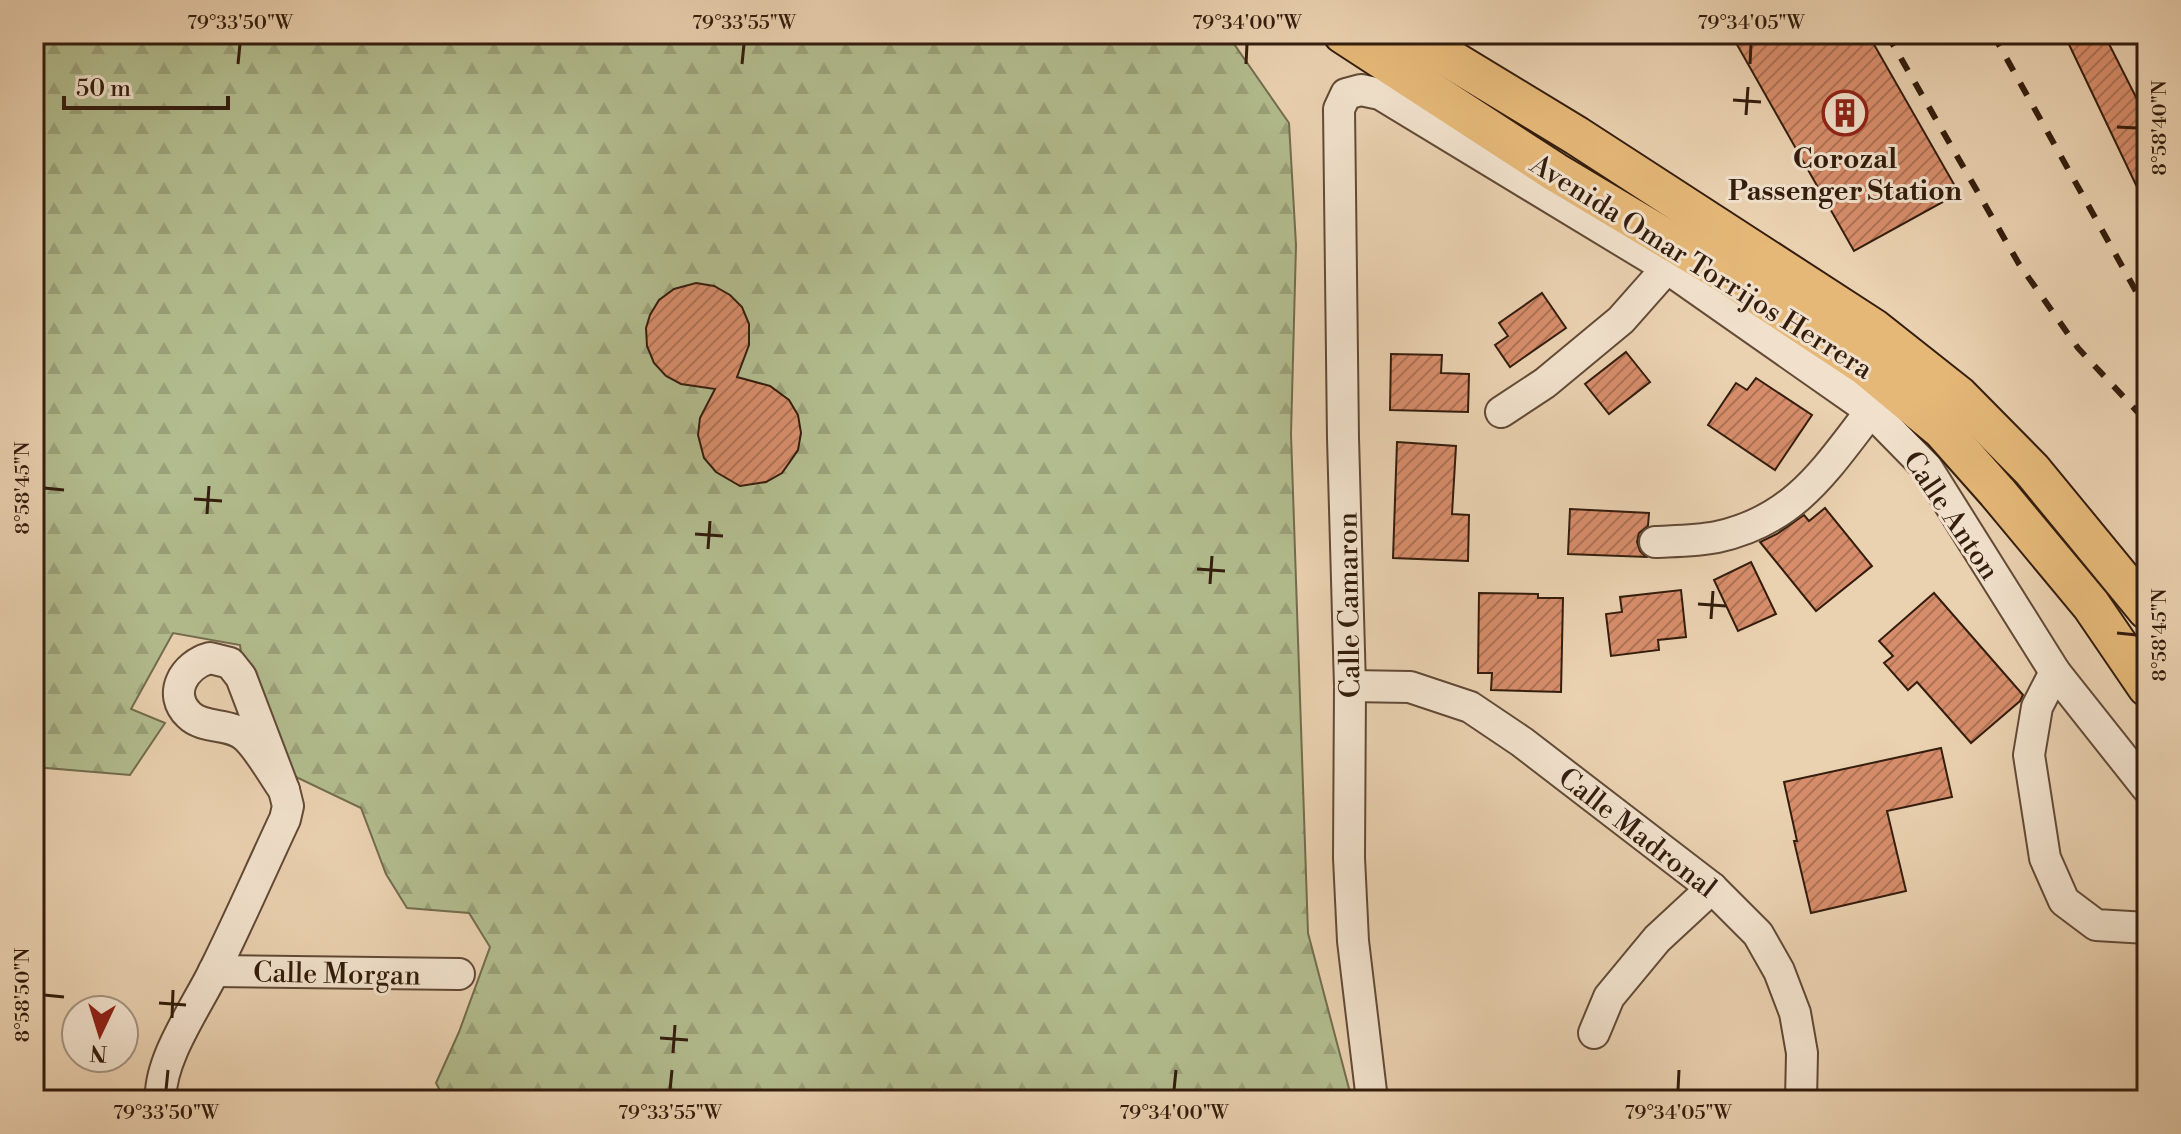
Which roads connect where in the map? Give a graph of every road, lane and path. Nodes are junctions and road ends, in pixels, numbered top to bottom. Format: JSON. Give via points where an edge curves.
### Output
{"nodes":[{"id":1,"x":1343,"y":34,"type":"edge"},
{"id":2,"x":1409,"y":34,"type":"edge"},
{"id":3,"x":1339,"y":109,"type":"joint"},
{"id":4,"x":1667,"y":268,"type":"junction"},
{"id":5,"x":1871,"y":411,"type":"junction"},
{"id":6,"x":1501,"y":412,"type":"dead end"},
{"id":7,"x":1655,"y":542,"type":"dead end"},
{"id":8,"x":2147,"y":610,"type":"edge"},
{"id":9,"x":2055,"y":672,"type":"junction"},
{"id":10,"x":1350,"y":686,"type":"junction"},
{"id":11,"x":2147,"y":687,"type":"edge"},
{"id":12,"x":2147,"y":788,"type":"edge"},
{"id":13,"x":284,"y":790,"type":"dead end"},
{"id":14,"x":1712,"y":888,"type":"junction"},
{"id":15,"x":2147,"y":928,"type":"edge"},
{"id":16,"x":214,"y":971,"type":"junction"},
{"id":17,"x":459,"y":974,"type":"dead end"},
{"id":18,"x":1594,"y":1033,"type":"dead end"},
{"id":19,"x":161,"y":1100,"type":"edge"},
{"id":20,"x":1372,"y":1100,"type":"edge"},
{"id":21,"x":1801,"y":1100,"type":"edge"}],
"edges":[{"from":1,"to":11,"type":"main road","name":"Avenida Omar Torrijos Herrera","via":[[1865,366],[1942,430],[1988,481],[2091,605]]},
{"from":2,"to":8,"type":"main road","name":"Avenida Omar Torrijos Herrera","via":[[1873,328],[1959,396],[2032,470]]},
{"from":3,"to":4,"type":"street","name":"Calle Anton","via":[[1346,94],[1380,94]]},
{"from":3,"to":10,"type":"street","name":"Calle Camaron"},
{"from":4,"to":5,"type":"street","name":"Calle Anton"},
{"from":4,"to":6,"type":"street","via":[[1621,320]]},
{"from":5,"to":7,"type":"street","via":[[1825,470],[1793,504],[1772,517],[1715,537]]},
{"from":5,"to":9,"type":"street","name":"Calle Anton","via":[[1927,468]]},
{"from":9,"to":12,"type":"street","name":"Calle Anton"},
{"from":9,"to":15,"type":"street","via":[[2037,707],[2029,755],[2045,858],[2064,901],[2096,925]]},
{"from":10,"to":14,"type":"street","name":"Calle Madronal","via":[[1410,687],[1470,707]]},
{"from":10,"to":20,"type":"street","name":"Calle Camaron","via":[[1352,927]]},
{"from":13,"to":16,"type":"street","via":[[285,819]]},
{"from":14,"to":18,"type":"street","via":[[1657,939],[1609,997]]},
{"from":14,"to":21,"type":"street","name":"Calle Madronal","via":[[1758,934],[1779,971],[1800,1039]]},
{"from":16,"to":17,"type":"street","name":"Calle Morgan"},
{"from":16,"to":19,"type":"street","via":[[172,1053],[160,1085]]}]}
